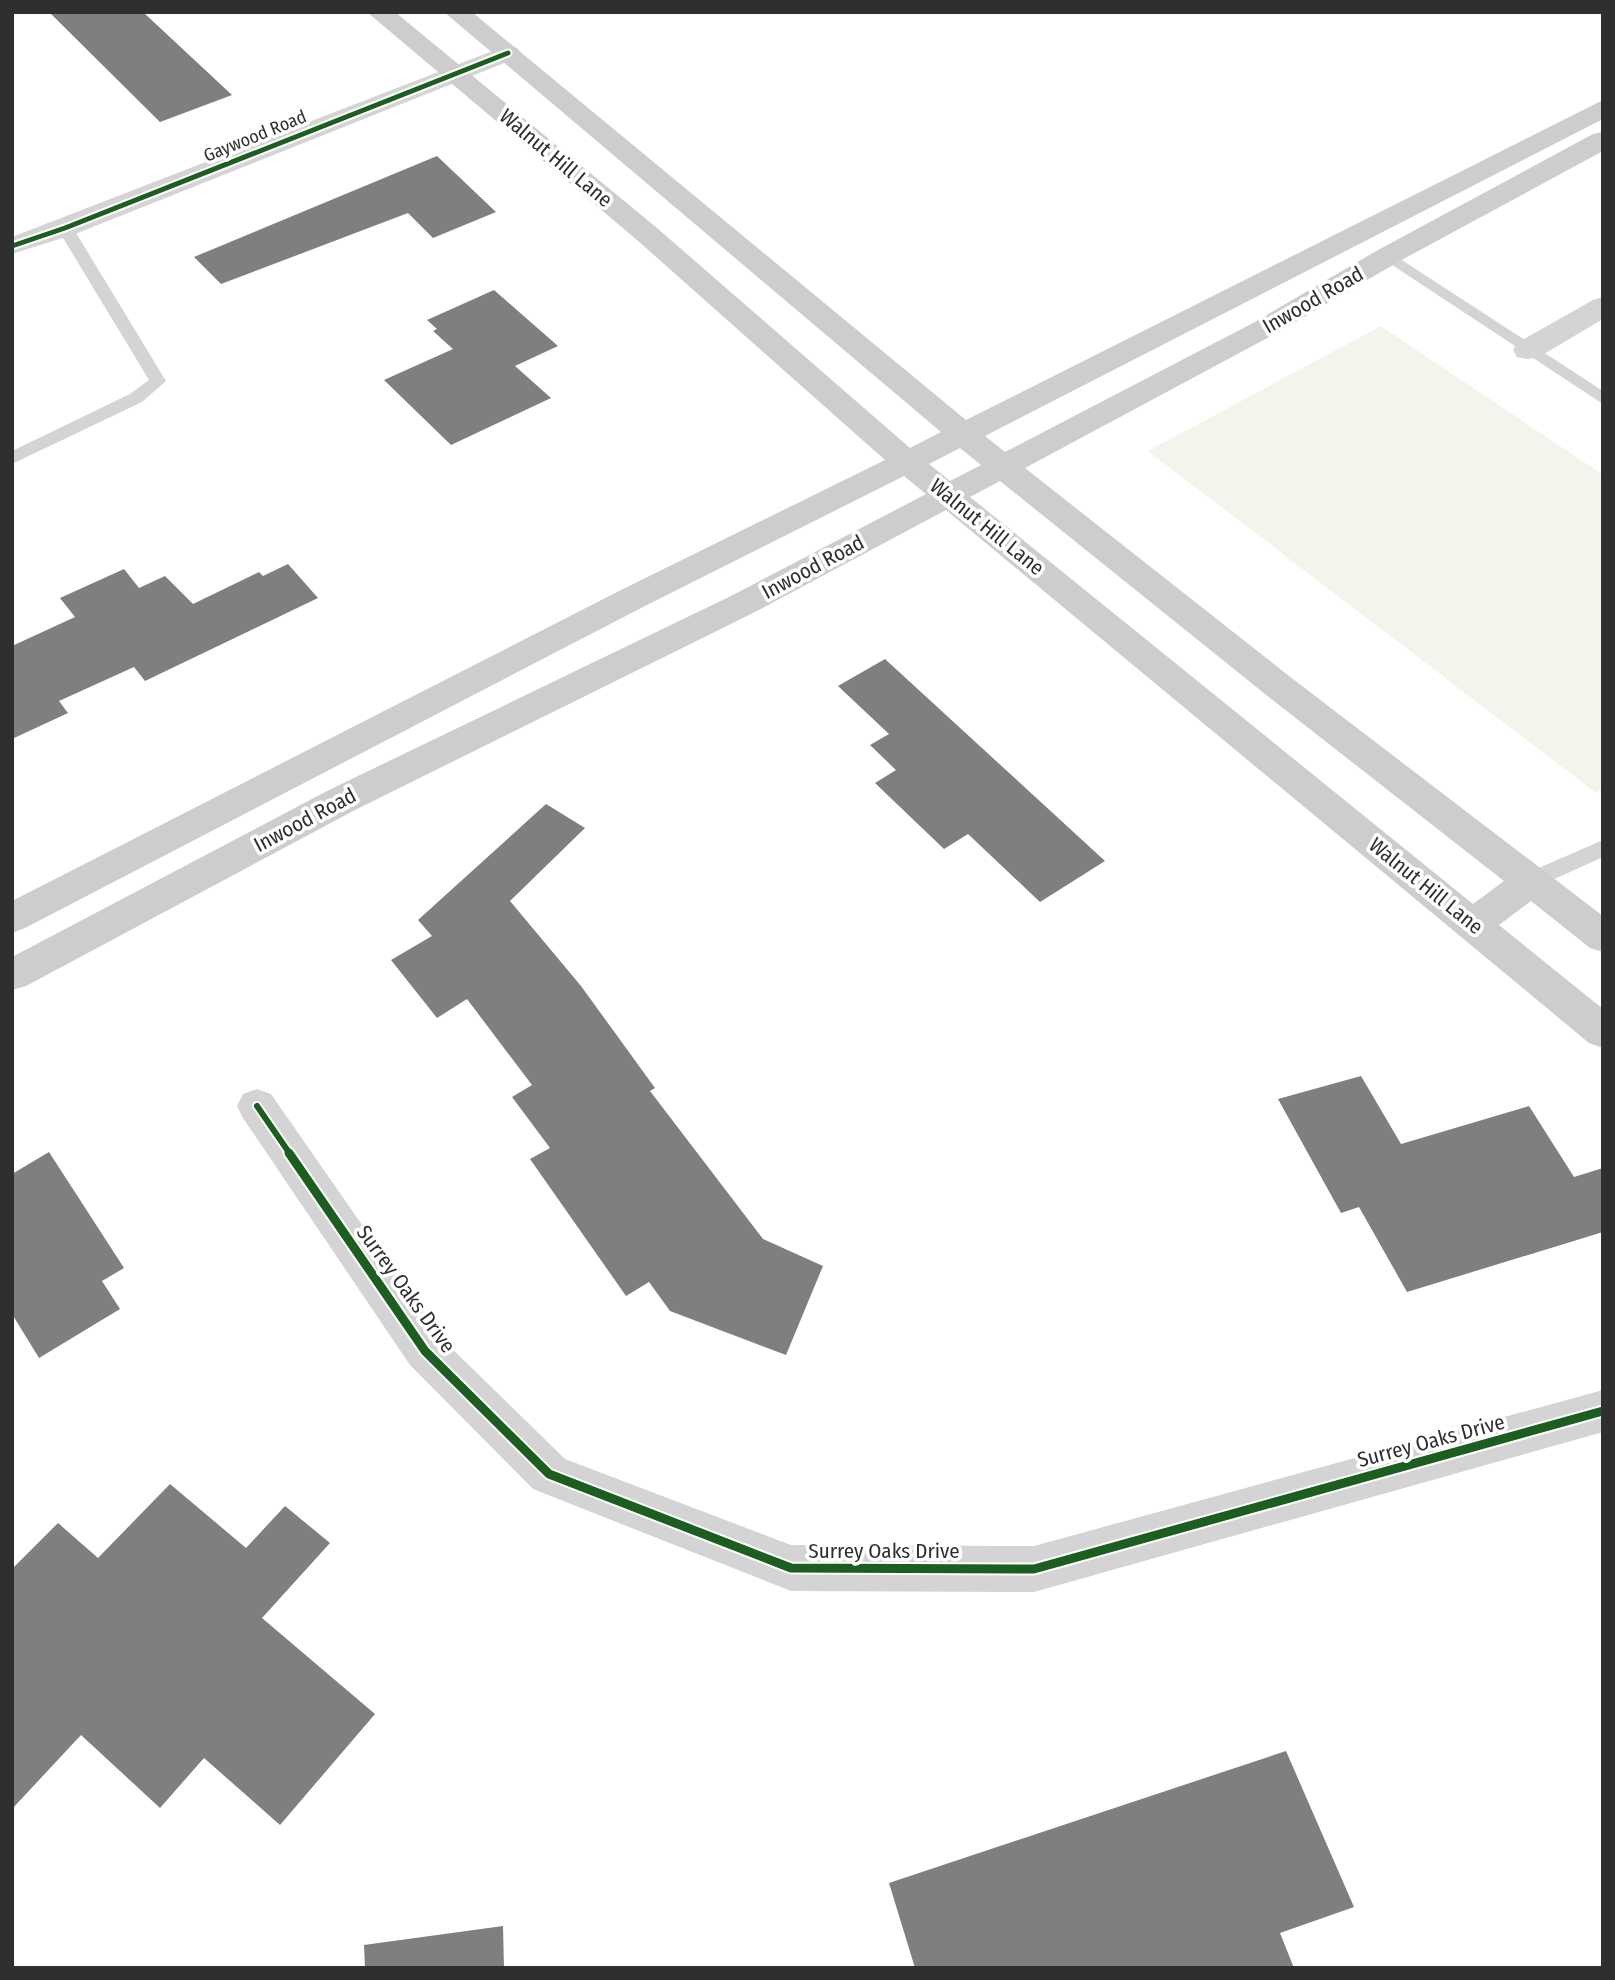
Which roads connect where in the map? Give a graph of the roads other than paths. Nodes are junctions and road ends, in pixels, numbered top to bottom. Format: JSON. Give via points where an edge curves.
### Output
{"nodes":[{"id":1,"x":379,"y":12,"type":"edge"},
{"id":2,"x":456,"y":12,"type":"edge"},
{"id":3,"x":508,"y":52,"type":"junction"},
{"id":4,"x":455,"y":74,"type":"junction"},
{"id":5,"x":1603,"y":108,"type":"edge"},
{"id":6,"x":1603,"y":140,"type":"edge"},
{"id":7,"x":65,"y":228,"type":"junction"},
{"id":8,"x":12,"y":246,"type":"edge"},
{"id":9,"x":1388,"y":256,"type":"junction"},
{"id":10,"x":1224,"y":302,"type":"junction"},
{"id":11,"x":1596,"y":318,"type":"edge"},
{"id":12,"x":1263,"y":329,"type":"junction"},
{"id":13,"x":1528,"y":349,"type":"junction"},
{"id":14,"x":1603,"y":399,"type":"edge"},
{"id":15,"x":963,"y":434,"type":"junction"},
{"id":16,"x":12,"y":458,"type":"edge"},
{"id":17,"x":907,"y":462,"type":"junction"},
{"id":18,"x":1003,"y":467,"type":"junction"},
{"id":19,"x":949,"y":496,"type":"junction"},
{"id":20,"x":631,"y":599,"type":"junction"},
{"id":21,"x":671,"y":637,"type":"junction"},
{"id":22,"x":1603,"y":848,"type":"edge"},
{"id":23,"x":1532,"y":880,"type":"junction"},
{"id":24,"x":12,"y":918,"type":"edge"},
{"id":25,"x":1474,"y":925,"type":"junction"},
{"id":26,"x":1603,"y":937,"type":"edge"},
{"id":27,"x":12,"y":975,"type":"edge"},
{"id":28,"x":1603,"y":1031,"type":"edge"},
{"id":29,"x":257,"y":1106,"type":"dead end"},
{"id":30,"x":1603,"y":1412,"type":"edge"}],
"edges":[{"from":1,"to":4,"type":"main road","name":"Walnut Hill Lane"},
{"from":2,"to":3,"type":"main road"},
{"from":3,"to":4,"type":"street","name":"Gaywood Road"},
{"from":3,"to":15,"type":"main road"},
{"from":4,"to":7,"type":"street","name":"Gaywood Road"},
{"from":4,"to":17,"type":"main road","name":"Walnut Hill Lane","via":[[647,234]]},
{"from":5,"to":10,"type":"main road","name":"Inwood Road"},
{"from":6,"to":9,"type":"main road","name":"Inwood Road"},
{"from":7,"to":8,"type":"street","name":"Gaywood Road"},
{"from":7,"to":16,"type":"lane","via":[[158,381],[136,398]]},
{"from":9,"to":12,"type":"main road","name":"Inwood Road"},
{"from":9,"to":13,"type":"lane"},
{"from":10,"to":12,"type":"main road"},
{"from":10,"to":15,"type":"main road","name":"Inwood Road"},
{"from":11,"to":13,"type":"street"},
{"from":12,"to":18,"type":"main road","name":"Inwood Road"},
{"from":13,"to":14,"type":"lane"},
{"from":15,"to":17,"type":"main road","name":"Inwood Road"},
{"from":15,"to":18,"type":"main road"},
{"from":17,"to":19,"type":"main road","name":"Walnut Hill Lane"},
{"from":17,"to":20,"type":"main road","name":"Inwood Road"},
{"from":18,"to":19,"type":"main road","name":"Inwood Road"},
{"from":18,"to":23,"type":"main road"},
{"from":19,"to":21,"type":"main road","name":"Inwood Road"},
{"from":19,"to":25,"type":"main road","name":"Walnut Hill Lane"},
{"from":20,"to":21,"type":"main road"},
{"from":20,"to":24,"type":"main road","name":"Inwood Road"},
{"from":21,"to":27,"type":"main road","name":"Inwood Road","via":[[342,800]]},
{"from":22,"to":23,"type":"lane"},
{"from":23,"to":25,"type":"main road"},
{"from":23,"to":26,"type":"main road"},
{"from":25,"to":28,"type":"main road","name":"Walnut Hill Lane"},
{"from":29,"to":30,"type":"street","name":"Surrey Oaks Drive","via":[[425,1351],[549,1474],[791,1568],[1034,1569]]}]}
